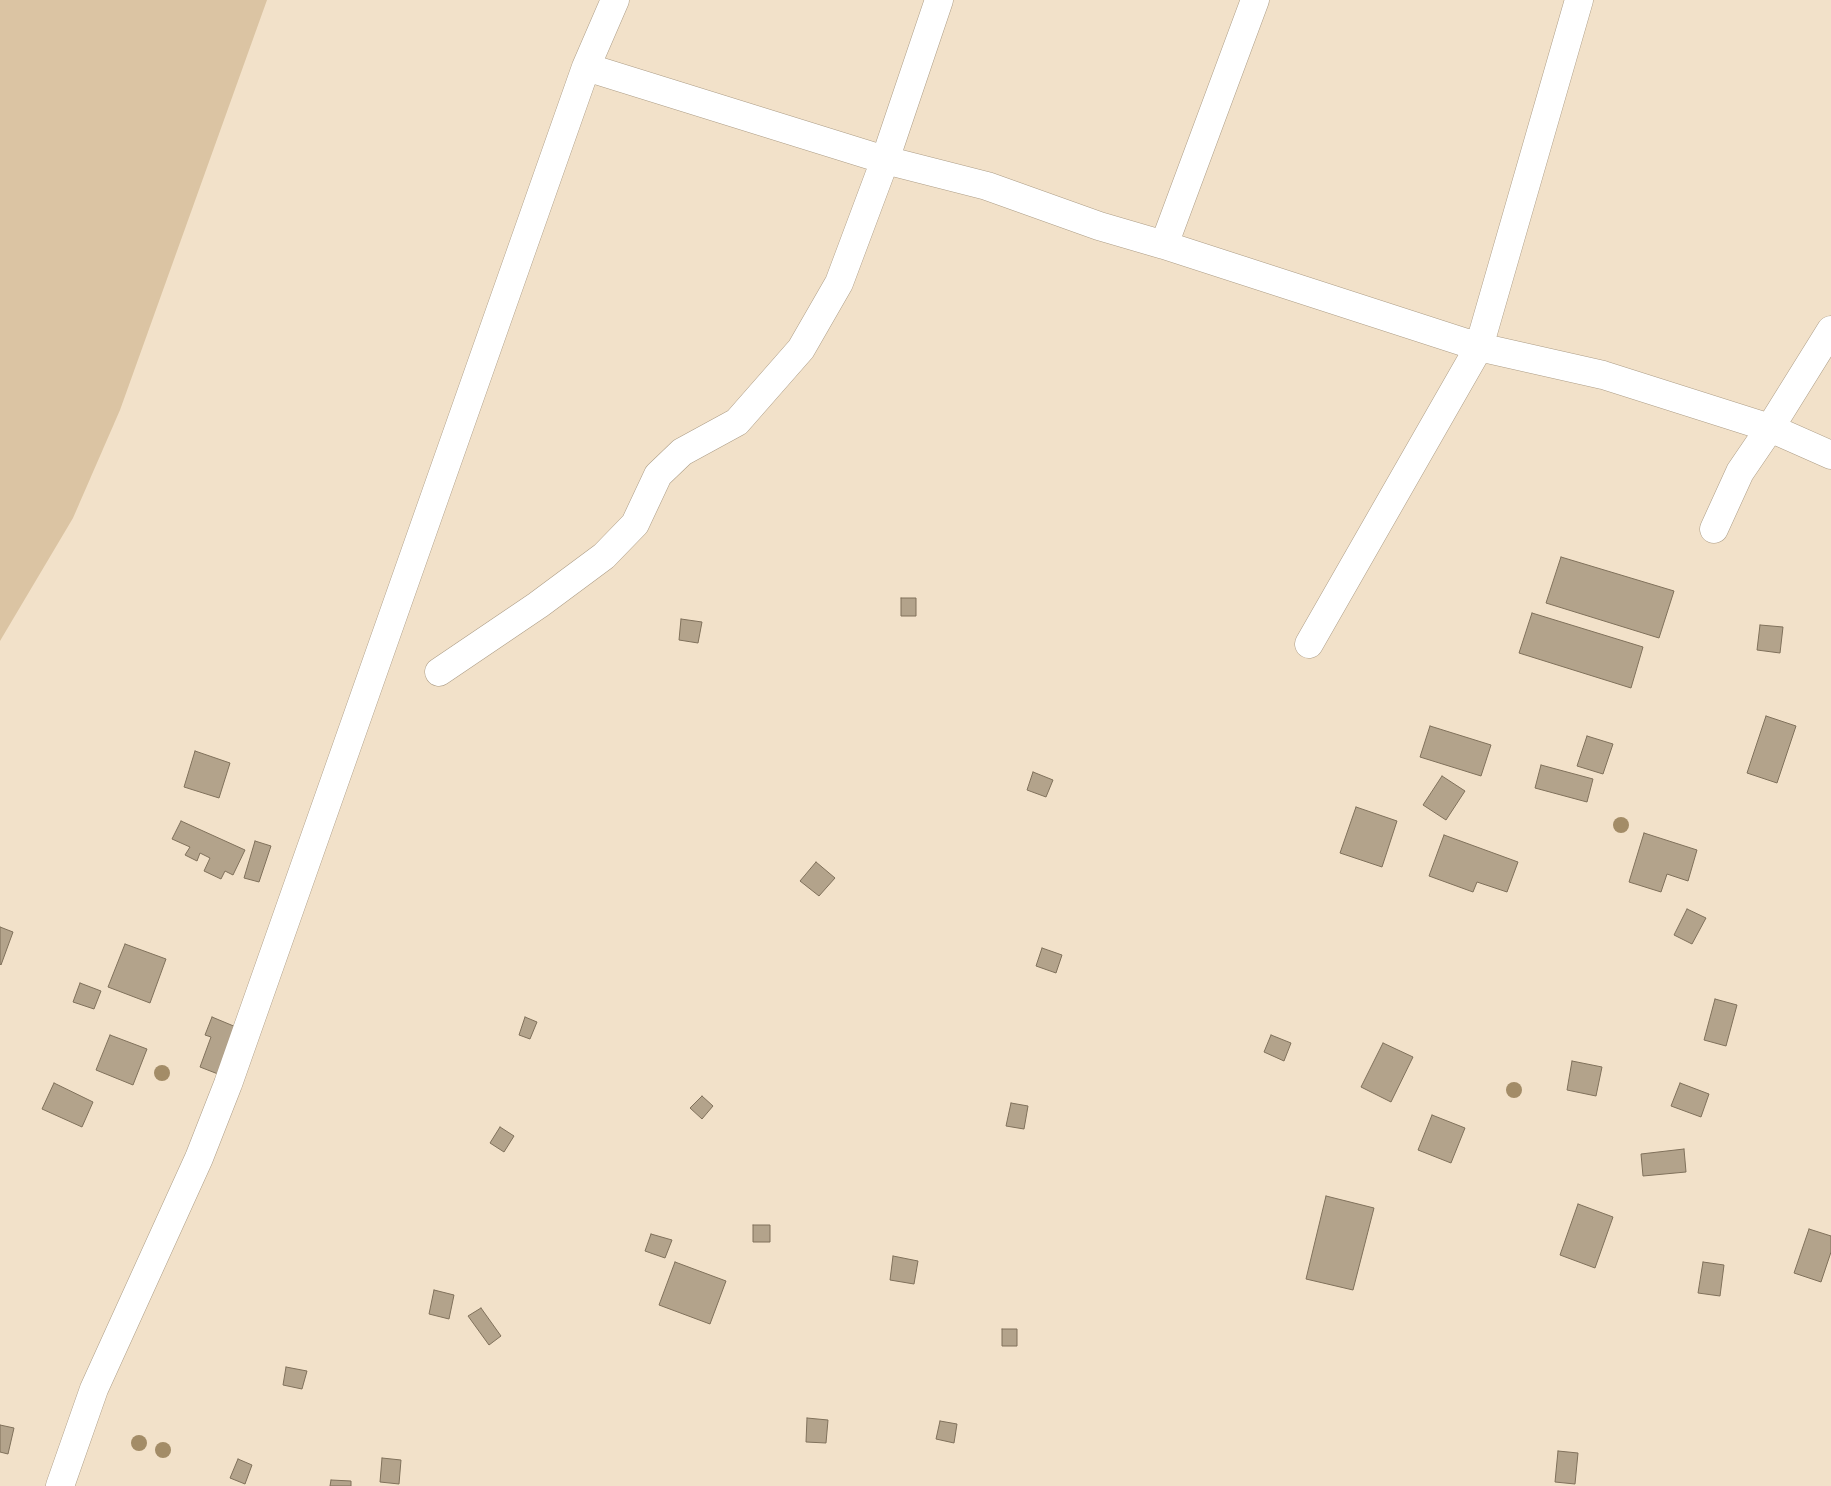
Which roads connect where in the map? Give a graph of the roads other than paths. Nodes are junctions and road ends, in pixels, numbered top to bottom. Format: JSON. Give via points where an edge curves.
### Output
{"nodes":[{"id":1,"x":616,"y":0,"type":"edge"},
{"id":2,"x":939,"y":0,"type":"edge"},
{"id":3,"x":1255,"y":0,"type":"edge"},
{"id":4,"x":1579,"y":0,"type":"edge"},
{"id":5,"x":586,"y":67,"type":"junction"},
{"id":6,"x":885,"y":160,"type":"junction"},
{"id":7,"x":1164,"y":245,"type":"junction"},
{"id":8,"x":1831,"y":330,"type":"edge"},
{"id":9,"x":1479,"y":348,"type":"junction"},
{"id":10,"x":1770,"y":428,"type":"junction"},
{"id":11,"x":1831,"y":455,"type":"edge"},
{"id":12,"x":1714,"y":529,"type":"dead end"},
{"id":13,"x":1309,"y":644,"type":"dead end"},
{"id":14,"x":439,"y":672,"type":"dead end"},
{"id":15,"x":60,"y":1486,"type":"edge"}],
"edges":[{"from":1,"to":5,"type":"street"},
{"from":2,"to":6,"type":"street"},
{"from":3,"to":7,"type":"street"},
{"from":4,"to":9,"type":"street"},
{"from":5,"to":6,"type":"street"},
{"from":5,"to":15,"type":"street","via":[[228,1084],[199,1158],[94,1390]]},
{"from":6,"to":7,"type":"street","via":[[987,186],[1099,226]]},
{"from":6,"to":14,"type":"street","via":[[839,282],[801,349],[737,422],[682,452],[658,475],[635,524],[604,556]]},
{"from":7,"to":9,"type":"street"},
{"from":8,"to":10,"type":"street"},
{"from":9,"to":10,"type":"street","via":[[1603,375]]},
{"from":9,"to":13,"type":"street"},
{"from":10,"to":11,"type":"street"},
{"from":10,"to":12,"type":"street","via":[[1740,472]]}]}
